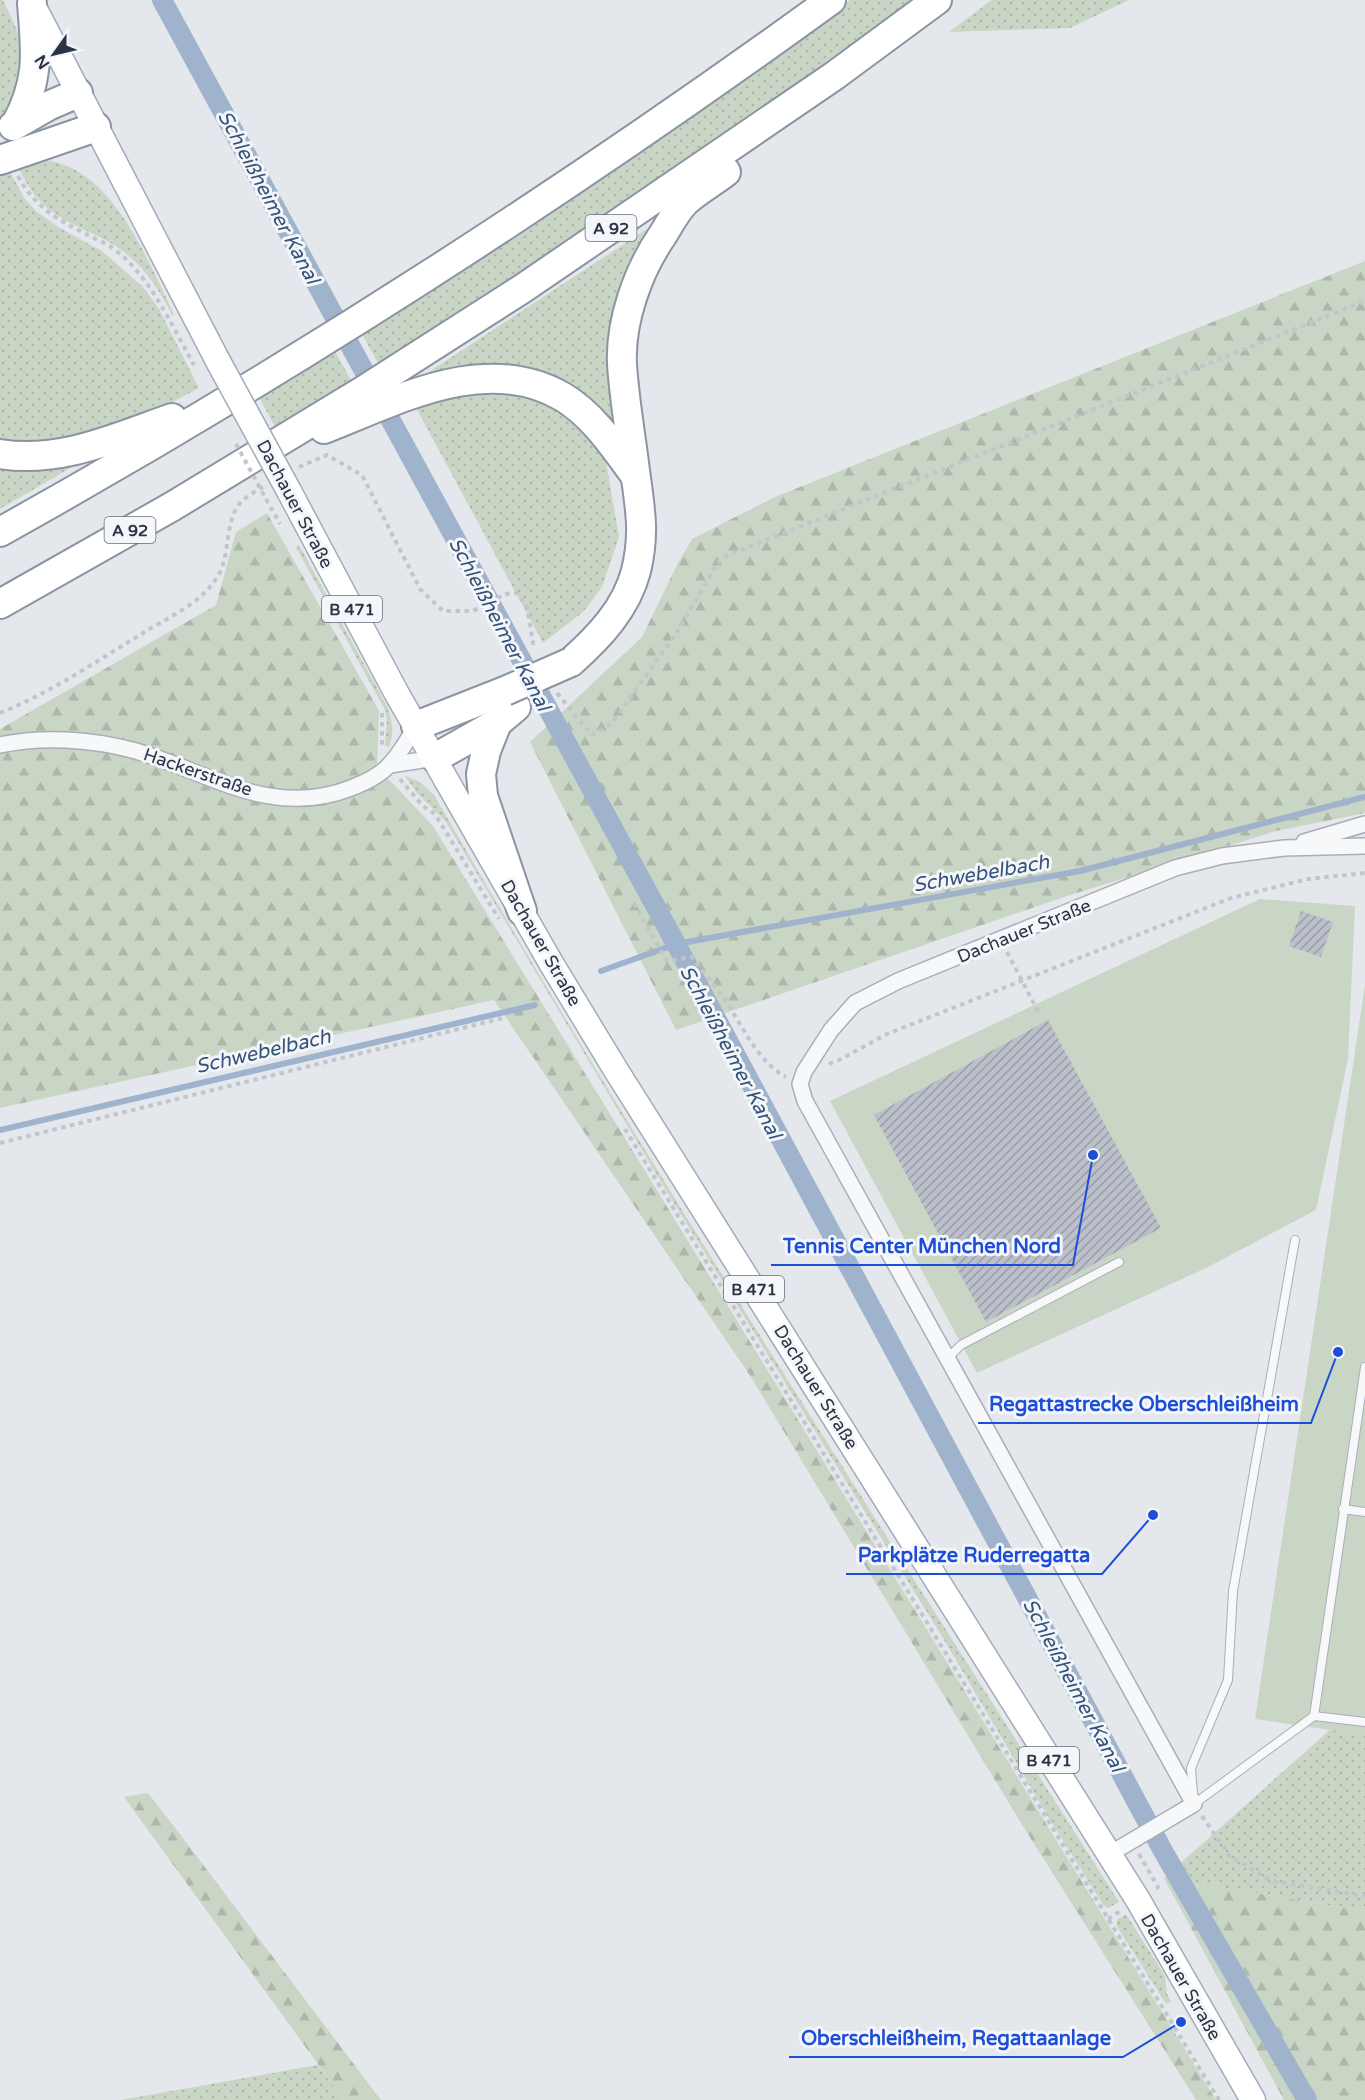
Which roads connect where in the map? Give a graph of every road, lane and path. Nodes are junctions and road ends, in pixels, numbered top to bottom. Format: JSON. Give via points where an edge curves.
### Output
{"nodes":[{"id":1,"x":831,"y":0,"type":"edge"},
{"id":2,"x":937,"y":0,"type":"edge"},
{"id":3,"x":31,"y":2,"type":"edge"},
{"id":4,"x":834,"y":76,"type":"junction"},
{"id":5,"x":78,"y":93,"type":"junction"},
{"id":6,"x":96,"y":127,"type":"junction"},
{"id":7,"x":8,"y":129,"type":"edge"},
{"id":8,"x":9,"y":167,"type":"edge"},
{"id":9,"x":1365,"y":301,"type":"edge"},
{"id":10,"x":209,"y":368,"type":"junction"},
{"id":11,"x":226,"y":400,"type":"junction"},
{"id":12,"x":366,"y":401,"type":"junction"},
{"id":13,"x":0,"y":454,"type":"edge"},
{"id":14,"x":297,"y":468,"type":"dead end"},
{"id":15,"x":635,"y":476,"type":"junction"},
{"id":16,"x":279,"y":487,"type":"junction"},
{"id":17,"x":0,"y":532,"type":"edge"},
{"id":18,"x":0,"y":604,"type":"edge"},
{"id":19,"x":534,"y":649,"type":"dead end"},
{"id":20,"x":557,"y":693,"type":"dead end"},
{"id":21,"x":506,"y":707,"type":"junction"},
{"id":22,"x":0,"y":714,"type":"edge"},
{"id":23,"x":416,"y":726,"type":"junction"},
{"id":24,"x":0,"y":745,"type":"edge"},
{"id":25,"x":435,"y":758,"type":"junction"},
{"id":26,"x":390,"y":765,"type":"junction"},
{"id":27,"x":1365,"y":824,"type":"edge"},
{"id":28,"x":1365,"y":846,"type":"edge"},
{"id":29,"x":1284,"y":848,"type":"junction"},
{"id":30,"x":1365,"y":873,"type":"edge"},
{"id":31,"x":634,"y":903,"type":"dead end"},
{"id":32,"x":522,"y":911,"type":"junction"},
{"id":33,"x":1001,"y":940,"type":"junction"},
{"id":34,"x":1022,"y":980,"type":"junction"},
{"id":35,"x":1040,"y":1015,"type":"dead end"},
{"id":36,"x":503,"y":1018,"type":"dead end"},
{"id":37,"x":802,"y":1078,"type":"junction"},
{"id":38,"x":0,"y":1143,"type":"edge"},
{"id":39,"x":1295,"y":1240,"type":"dead end"},
{"id":40,"x":1119,"y":1262,"type":"dead end"},
{"id":41,"x":948,"y":1358,"type":"junction"},
{"id":42,"x":1365,"y":1367,"type":"edge"},
{"id":43,"x":1343,"y":1509,"type":"junction"},
{"id":44,"x":1365,"y":1512,"type":"edge"},
{"id":45,"x":1314,"y":1716,"type":"junction"},
{"id":46,"x":1365,"y":1722,"type":"edge"},
{"id":47,"x":1194,"y":1804,"type":"junction"},
{"id":48,"x":1136,"y":1839,"type":"junction"},
{"id":49,"x":1108,"y":1854,"type":"junction"},
{"id":50,"x":1158,"y":1887,"type":"dead end"},
{"id":51,"x":1365,"y":1896,"type":"edge"},
{"id":52,"x":1108,"y":1919,"type":"dead end"},
{"id":53,"x":1219,"y":2100,"type":"edge"},
{"id":54,"x":1253,"y":2100,"type":"edge"}],
"edges":[{"from":1,"to":11,"type":"highway","via":[[488,236]]},
{"from":2,"to":4,"type":"highway","number":"A 92"},
{"from":3,"to":5,"type":"main road","name":"Dachauer Straße","number":"B 471"},
{"from":3,"to":7,"type":"highway","via":[[34,76],[28,102]]},
{"from":4,"to":12,"type":"highway","number":"A 92","via":[[522,289],[386,376]]},
{"from":4,"to":15,"type":"highway","via":[[800,118],[685,203],[654,248],[626,322],[622,362]]},
{"from":5,"to":6,"type":"main road","name":"Dachauer Straße","number":"B 471"},
{"from":5,"to":7,"type":"highway"},
{"from":6,"to":8,"type":"highway"},
{"from":6,"to":10,"type":"main road","name":"Dachauer Straße","number":"B 471"},
{"from":8,"to":10,"type":"path","via":[[44,210],[113,248],[131,265]]},
{"from":9,"to":20,"type":"path","via":[[721,558],[675,635],[612,723],[592,735]]},
{"from":10,"to":16,"type":"main road","name":"Dachauer Straße","number":"B 471","bridge":true},
{"from":11,"to":13,"type":"highway","via":[[72,451],[43,457]]},
{"from":11,"to":17,"type":"highway"},
{"from":12,"to":15,"type":"highway","via":[[402,399],[466,380],[499,378],[531,384],[564,397],[590,418]]},
{"from":12,"to":18,"type":"highway","number":"A 92","via":[[258,454]]},
{"from":14,"to":19,"type":"path","via":[[327,455],[362,475],[420,589],[443,611],[472,611],[505,594],[517,593],[527,607]]},
{"from":15,"to":21,"type":"highway","bridge":true,"via":[[642,539],[636,573],[623,602],[606,629],[571,662]]},
{"from":16,"to":22,"type":"path","via":[[251,494],[238,505],[217,579],[198,599],[76,674]]},
{"from":16,"to":23,"type":"main road","name":"Dachauer Straße","number":"B 471"},
{"from":21,"to":23,"type":"highway"},
{"from":21,"to":25,"type":"highway"},
{"from":21,"to":32,"type":"highway","via":[[486,751],[481,774],[483,796]]},
{"from":23,"to":25,"type":"main road","name":"Dachauer Straße","number":"B 471"},
{"from":23,"to":26,"type":"street","name":"Hackerstraße"},
{"from":24,"to":26,"type":"street","name":"Hackerstraße","via":[[39,740],[99,742],[248,791],[310,799],[358,785]]},
{"from":25,"to":26,"type":"street","name":"Hackerstraße"},
{"from":25,"to":32,"type":"main road","name":"Dachauer Straße","number":"B 471"},
{"from":27,"to":29,"type":"street","name":"Dachauer Straße"},
{"from":28,"to":29,"type":"street","name":"Dachauer Straße"},
{"from":29,"to":33,"type":"street","name":"Dachauer Straße","via":[[1222,856],[1175,868]]},
{"from":30,"to":34,"type":"path","via":[[1308,879],[1231,898]]},
{"from":31,"to":37,"type":"path","via":[[667,961],[692,957],[779,1073]]},
{"from":32,"to":49,"type":"main road","name":"Dachauer Straße","number":"B 471","via":[[614,1067]]},
{"from":33,"to":34,"type":"path"},
{"from":33,"to":37,"type":"street","name":"Dachauer Straße","via":[[898,981],[855,1003],[831,1030]]},
{"from":34,"to":35,"type":"path"},
{"from":34,"to":37,"type":"path","via":[[887,1034]]},
{"from":36,"to":38,"type":"path"},
{"from":37,"to":41,"type":"street","via":[[805,1101]]},
{"from":39,"to":47,"type":"lane","via":[[1233,1590],[1228,1680],[1191,1768]]},
{"from":40,"to":41,"type":"lane","via":[[962,1345]]},
{"from":41,"to":47,"type":"street"},
{"from":42,"to":43,"type":"lane"},
{"from":43,"to":44,"type":"lane"},
{"from":43,"to":45,"type":"lane"},
{"from":45,"to":46,"type":"lane"},
{"from":45,"to":47,"type":"lane"},
{"from":47,"to":48,"type":"street"},
{"from":47,"to":51,"type":"path","via":[[1229,1855],[1271,1881]]},
{"from":48,"to":49,"type":"street"},
{"from":48,"to":50,"type":"path"},
{"from":49,"to":54,"type":"main road","name":"Dachauer Straße","number":"B 471"},
{"from":52,"to":53,"type":"path"}]}
